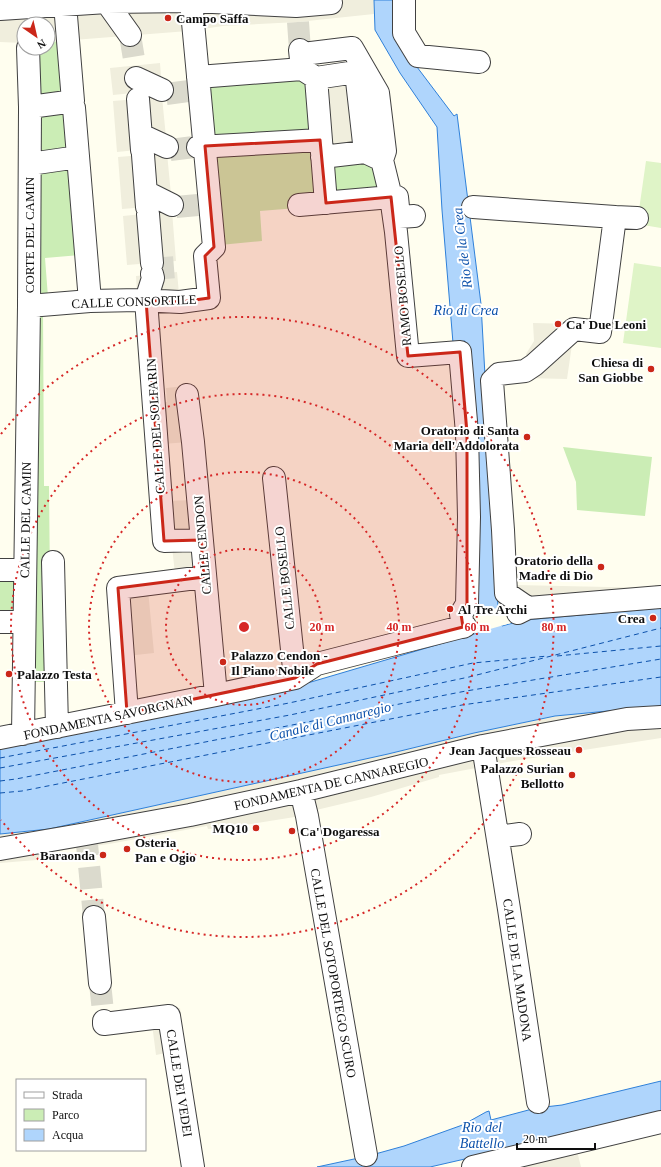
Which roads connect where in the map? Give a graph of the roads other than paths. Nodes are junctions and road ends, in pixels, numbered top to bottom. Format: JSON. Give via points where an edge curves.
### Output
{"nodes":[{"id":1,"x":106,"y":1,"type":"edge"},
{"id":2,"x":191,"y":1,"type":"edge"},
{"id":3,"x":251,"y":2,"type":"edge"},
{"id":4,"x":331,"y":2,"type":"dead end"},
{"id":5,"x":64,"y":4,"type":"junction"},
{"id":6,"x":0,"y":9,"type":"edge"},
{"id":7,"x":35,"y":9,"type":"edge"},
{"id":8,"x":297,"y":10,"type":"edge"},
{"id":9,"x":403,"y":11,"type":"edge"},
{"id":10,"x":130,"y":35,"type":"tunnel mouth"},
{"id":11,"x":28,"y":56,"type":"edge"},
{"id":12,"x":311,"y":62,"type":"junction"},
{"id":13,"x":479,"y":62,"type":"dead end"},
{"id":14,"x":197,"y":86,"type":"junction"},
{"id":15,"x":162,"y":90,"type":"tunnel mouth"},
{"id":16,"x":372,"y":94,"type":"junction"},
{"id":17,"x":71,"y":103,"type":"junction"},
{"id":18,"x":30,"y":107,"type":"junction"},
{"id":19,"x":382,"y":128,"type":"junction"},
{"id":20,"x":201,"y":146,"type":"junction"},
{"id":21,"x":142,"y":147,"type":"junction"},
{"id":22,"x":167,"y":147,"type":"tunnel mouth"},
{"id":23,"x":321,"y":148,"type":"junction"},
{"id":24,"x":373,"y":156,"type":"junction"},
{"id":25,"x":78,"y":157,"type":"junction"},
{"id":26,"x":30,"y":164,"type":"junction"},
{"id":27,"x":391,"y":197,"type":"junction"},
{"id":28,"x":326,"y":203,"type":"junction"},
{"id":29,"x":147,"y":204,"type":"junction"},
{"id":30,"x":172,"y":205,"type":"tunnel mouth"},
{"id":31,"x":299,"y":205,"type":"dead end"},
{"id":32,"x":473,"y":207,"type":"dead end"},
{"id":33,"x":615,"y":217,"type":"junction"},
{"id":34,"x":637,"y":218,"type":"dead end"},
{"id":35,"x":407,"y":225,"type":"junction"},
{"id":36,"x":146,"y":300,"type":"junction"},
{"id":37,"x":90,"y":301,"type":"junction"},
{"id":38,"x":29,"y":306,"type":"junction"},
{"id":39,"x":187,"y":395,"type":"dead end"},
{"id":40,"x":274,"y":478,"type":"dead end"},
{"id":41,"x":201,"y":540,"type":"junction"},
{"id":42,"x":53,"y":562,"type":"dead end"},
{"id":43,"x":0,"y":570,"type":"edge"},
{"id":44,"x":24,"y":570,"type":"junction"},
{"id":45,"x":204,"y":577,"type":"junction"},
{"id":46,"x":661,"y":597,"type":"edge"},
{"id":47,"x":0,"y":622,"type":"edge"},
{"id":48,"x":24,"y":622,"type":"junction"},
{"id":49,"x":295,"y":678,"type":"junction"},
{"id":50,"x":216,"y":695,"type":"junction"},
{"id":51,"x":127,"y":713,"type":"junction"},
{"id":52,"x":661,"y":717,"type":"edge"},
{"id":53,"x":57,"y":727,"type":"junction"},
{"id":54,"x":23,"y":734,"type":"junction"},
{"id":55,"x":0,"y":738,"type":"edge"},
{"id":56,"x":483,"y":746,"type":"junction"},
{"id":57,"x":301,"y":791,"type":"junction"},
{"id":58,"x":0,"y":848,"type":"edge"},
{"id":59,"x":94,"y":917,"type":"tunnel mouth"},
{"id":60,"x":100,"y":983,"type":"tunnel mouth"},
{"id":61,"x":104,"y":1023,"type":"dead end"},
{"id":62,"x":538,"y":1102,"type":"dead end"},
{"id":63,"x":661,"y":1122,"type":"edge"},
{"id":64,"x":366,"y":1155,"type":"dead end"},
{"id":65,"x":193,"y":1167,"type":"edge"},
{"id":66,"x":473,"y":1167,"type":"edge"}],
"edges":[{"from":1,"to":2,"type":"street"},
{"from":1,"to":5,"type":"street"},
{"from":1,"to":10,"type":"street"},
{"from":2,"to":3,"type":"street"},
{"from":2,"to":14,"type":"street"},
{"from":3,"to":8,"type":"street"},
{"from":4,"to":8,"type":"street"},
{"from":5,"to":7,"type":"street"},
{"from":5,"to":17,"type":"street"},
{"from":6,"to":7,"type":"street"},
{"from":9,"to":13,"type":"street","via":[[404,34],[418,56]]},
{"from":11,"to":18,"type":"street","name":"CORTE DEL CAMIN"},
{"from":12,"to":14,"type":"street"},
{"from":12,"to":16,"type":"street","via":[[360,70]]},
{"from":12,"to":23,"type":"street"},
{"from":14,"to":20,"type":"street"},
{"from":15,"to":21,"type":"street","name":"CALLE DEL SOLFARIN","via":[[136,84]]},
{"from":16,"to":19,"type":"street"},
{"from":16,"to":24,"type":"street"},
{"from":17,"to":18,"type":"street"},
{"from":17,"to":25,"type":"street"},
{"from":18,"to":26,"type":"street","name":"CORTE DEL CAMIN"},
{"from":19,"to":24,"type":"street","via":[[385,150]]},
{"from":19,"to":35,"type":"street","via":[[390,127],[399,216]]},
{"from":20,"to":23,"type":"street"},
{"from":20,"to":36,"type":"street","name":"CALLE CONSORTILE","via":[[206,204],[214,247],[205,256],[209,298],[180,302]]},
{"from":21,"to":22,"type":"street"},
{"from":21,"to":29,"type":"street","name":"CALLE DEL SOLFARIN"},
{"from":23,"to":24,"type":"street"},
{"from":23,"to":28,"type":"street"},
{"from":24,"to":27,"type":"street"},
{"from":25,"to":26,"type":"street","name":"CORTE DEL CAMIN"},
{"from":25,"to":37,"type":"street"},
{"from":26,"to":38,"type":"street","name":"CORTE DEL CAMIN"},
{"from":27,"to":28,"type":"street"},
{"from":27,"to":35,"type":"street"},
{"from":28,"to":31,"type":"street"},
{"from":29,"to":30,"type":"street"},
{"from":29,"to":36,"type":"street","name":"CALLE DEL SOLFARIN","via":[[153,278]]},
{"from":32,"to":33,"type":"street"},
{"from":33,"to":34,"type":"street"},
{"from":33,"to":46,"type":"street","via":[[600,332],[574,329],[525,371],[499,374],[489,381],[503,530],[506,593],[523,611]]},
{"from":35,"to":49,"type":"street","name":"RAMO BOSELLO","via":[[408,356],[460,352],[467,433],[469,517],[467,604],[461,614],[464,627],[317,664]]},
{"from":36,"to":37,"type":"street","name":"CALLE CONSORTILE"},
{"from":36,"to":41,"type":"street","name":"CALLE DEL SOLFARIN","via":[[164,541]]},
{"from":37,"to":38,"type":"street","name":"CALLE CONSORTILE"},
{"from":38,"to":44,"type":"street","name":"CALLE DEL CAMIN"},
{"from":39,"to":41,"type":"street","name":"CALLE CENDON"},
{"from":40,"to":49,"type":"street","name":"CALLE BOSELLO"},
{"from":41,"to":45,"type":"street","name":"CALLE CENDON"},
{"from":42,"to":53,"type":"street"},
{"from":43,"to":44,"type":"street"},
{"from":44,"to":48,"type":"street","name":"CALLE DEL CAMIN"},
{"from":45,"to":50,"type":"street","name":"CALLE CENDON"},
{"from":45,"to":51,"type":"street","via":[[118,588]]},
{"from":47,"to":48,"type":"street"},
{"from":48,"to":54,"type":"street","name":"CALLE DEL CAMIN"},
{"from":49,"to":50,"type":"street","name":"FONDAMENTA SAVORGNAN"},
{"from":50,"to":51,"type":"street","name":"FONDAMENTA SAVORGNAN"},
{"from":51,"to":53,"type":"street","name":"FONDAMENTA SAVORGNAN"},
{"from":52,"to":56,"type":"street","name":"FONDAMENTA DE CANNAREGIO","via":[[627,719]]},
{"from":53,"to":54,"type":"street","name":"FONDAMENTA SAVORGNAN"},
{"from":54,"to":55,"type":"street","name":"FONDAMENTA SAVORGNAN"},
{"from":56,"to":57,"type":"street","name":"FONDAMENTA DE CANNAREGIO"},
{"from":56,"to":62,"type":"street","name":"CALLE DE LA MADONA","via":[[506,836]]},
{"from":57,"to":58,"type":"street","name":"FONDAMENTA DE CANNAREGIO","via":[[190,815]]},
{"from":57,"to":64,"type":"street","name":"CALLE DEL SOTOPORTEGO SCURO"},
{"from":59,"to":60,"type":"street"},
{"from":61,"to":65,"type":"street","name":"CALLE DEI VEDEI","via":[[169,1016]]},
{"from":63,"to":66,"type":"street"}]}
